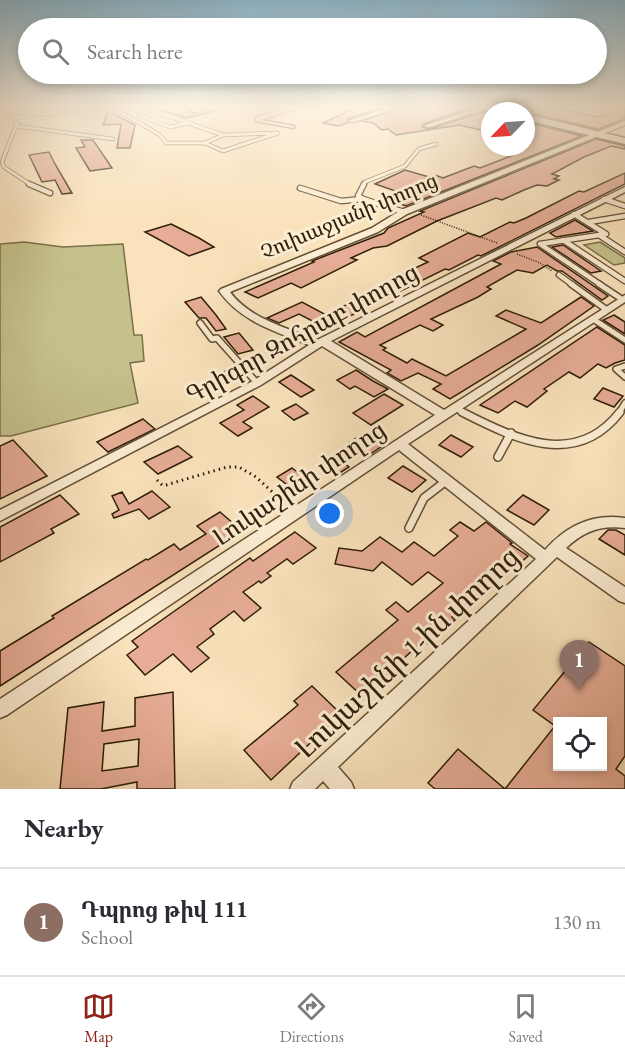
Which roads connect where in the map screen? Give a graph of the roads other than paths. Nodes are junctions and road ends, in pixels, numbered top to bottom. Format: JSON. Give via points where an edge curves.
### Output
{"nodes":[{"id":1,"x":9,"y":144,"type":"edge"},
{"id":2,"x":207,"y":144,"type":"edge"},
{"id":3,"x":245,"y":144,"type":"edge"},
{"id":4,"x":436,"y":144,"type":"dead end"},
{"id":5,"x":574,"y":144,"type":"edge"},
{"id":6,"x":300,"y":188,"type":"dead end"},
{"id":7,"x":625,"y":189,"type":"edge"},
{"id":8,"x":50,"y":193,"type":"dead end"},
{"id":9,"x":363,"y":199,"type":"junction"},
{"id":10,"x":604,"y":199,"type":"junction"},
{"id":11,"x":625,"y":206,"type":"edge"},
{"id":12,"x":406,"y":211,"type":"junction"},
{"id":13,"x":574,"y":214,"type":"junction"},
{"id":14,"x":625,"y":216,"type":"edge"},
{"id":15,"x":588,"y":222,"type":"junction"},
{"id":16,"x":598,"y":235,"type":"junction"},
{"id":17,"x":529,"y":237,"type":"junction"},
{"id":18,"x":563,"y":240,"type":"junction"},
{"id":19,"x":540,"y":244,"type":"junction"},
{"id":20,"x":625,"y":252,"type":"edge"},
{"id":21,"x":559,"y":275,"type":"road end"},
{"id":22,"x":625,"y":281,"type":"edge"},
{"id":23,"x":624,"y":299,"type":"edge"},
{"id":24,"x":607,"y":310,"type":"junction"},
{"id":25,"x":593,"y":319,"type":"junction"},
{"id":26,"x":200,"y":323,"type":"dead end"},
{"id":27,"x":625,"y":340,"type":"edge"},
{"id":28,"x":319,"y":343,"type":"junction"},
{"id":29,"x":625,"y":366,"type":"edge"},
{"id":30,"x":625,"y":377,"type":"edge"},
{"id":31,"x":257,"y":383,"type":"junction"},
{"id":32,"x":625,"y":403,"type":"edge"},
{"id":33,"x":449,"y":412,"type":"junction"},
{"id":34,"x":511,"y":433,"type":"junction"},
{"id":35,"x":399,"y":444,"type":"junction"},
{"id":36,"x":498,"y":457,"type":"dead end"},
{"id":37,"x":446,"y":480,"type":"junction"},
{"id":38,"x":0,"y":516,"type":"edge"},
{"id":39,"x":625,"y":523,"type":"edge"},
{"id":40,"x":409,"y":528,"type":"dead end"},
{"id":41,"x":550,"y":554,"type":"junction"},
{"id":42,"x":625,"y":596,"type":"edge"},
{"id":43,"x":0,"y":710,"type":"edge"},
{"id":44,"x":324,"y":767,"type":"junction"},
{"id":45,"x":300,"y":789,"type":"edge"},
{"id":46,"x":344,"y":789,"type":"edge"}],
"edges":[{"from":1,"to":8,"type":"lane","via":[[2,162],[4,167],[36,189]]},
{"from":2,"to":3,"type":"lane","via":[[223,151]]},
{"from":4,"to":9,"type":"lane","via":[[419,149],[405,166],[365,182],[358,195]]},
{"from":5,"to":12,"type":"street","name":"Չուխաջյանի փողոց"},
{"from":6,"to":9,"type":"lane","via":[[341,201]]},
{"from":7,"to":10,"type":"street","name":"Գրիգոր Զոհրաբ փողոց"},
{"from":9,"to":12,"type":"lane"},
{"from":10,"to":11,"type":"lane"},
{"from":10,"to":13,"type":"street","name":"Գրիգոր Զոհրաբ փողոց"},
{"from":12,"to":28,"type":"street","name":"Չուխաջյանի փողոց","via":[[375,230],[224,291],[229,300],[257,320]]},
{"from":13,"to":15,"type":"lane"},
{"from":13,"to":17,"type":"street","name":"Գրիգոր Զոհրաբ փողոց"},
{"from":14,"to":15,"type":"lane"},
{"from":15,"to":16,"type":"lane","via":[[606,234]]},
{"from":16,"to":18,"type":"lane"},
{"from":16,"to":20,"type":"lane"},
{"from":17,"to":19,"type":"lane"},
{"from":17,"to":28,"type":"street","name":"Գրիգոր Զոհրաբ փողոց"},
{"from":18,"to":19,"type":"lane"},
{"from":18,"to":22,"type":"lane"},
{"from":19,"to":23,"type":"lane"},
{"from":21,"to":24,"type":"lane"},
{"from":23,"to":24,"type":"street","name":"Լուկաշինի փողոց"},
{"from":24,"to":25,"type":"street","name":"Լուկաշինի փողոց"},
{"from":25,"to":27,"type":"lane"},
{"from":25,"to":33,"type":"street","name":"Լուկաշինի փողոց"},
{"from":26,"to":31,"type":"lane"},
{"from":28,"to":31,"type":"street","name":"Գրիգոր Զոհրաբ փողոց"},
{"from":28,"to":33,"type":"street","name":"Չուխաջյանի փողոց"},
{"from":29,"to":30,"type":"lane","via":[[616,369]]},
{"from":31,"to":38,"type":"street","name":"Գրիգոր Զոհրաբ փողոց"},
{"from":32,"to":34,"type":"lane","via":[[598,437],[588,441],[553,445]]},
{"from":33,"to":34,"type":"lane"},
{"from":33,"to":35,"type":"street","name":"Լուկաշինի փողոց"},
{"from":34,"to":36,"type":"lane"},
{"from":35,"to":37,"type":"street","name":"Լուկաշինի 1-ին փողոց"},
{"from":35,"to":43,"type":"street","name":"Լուկաշինի փողոց"},
{"from":37,"to":40,"type":"lane","via":[[424,498]]},
{"from":37,"to":41,"type":"street","name":"Լուկաշինի 1-ին փողոց"},
{"from":39,"to":41,"type":"street","via":[[605,519],[588,525]]},
{"from":41,"to":42,"type":"street"},
{"from":41,"to":44,"type":"street","name":"Լուկաշինի 1-ին փողոց"},
{"from":44,"to":45,"type":"street","name":"Լուկաշինի 1-ին փողոց"},
{"from":44,"to":46,"type":"street"}]}
